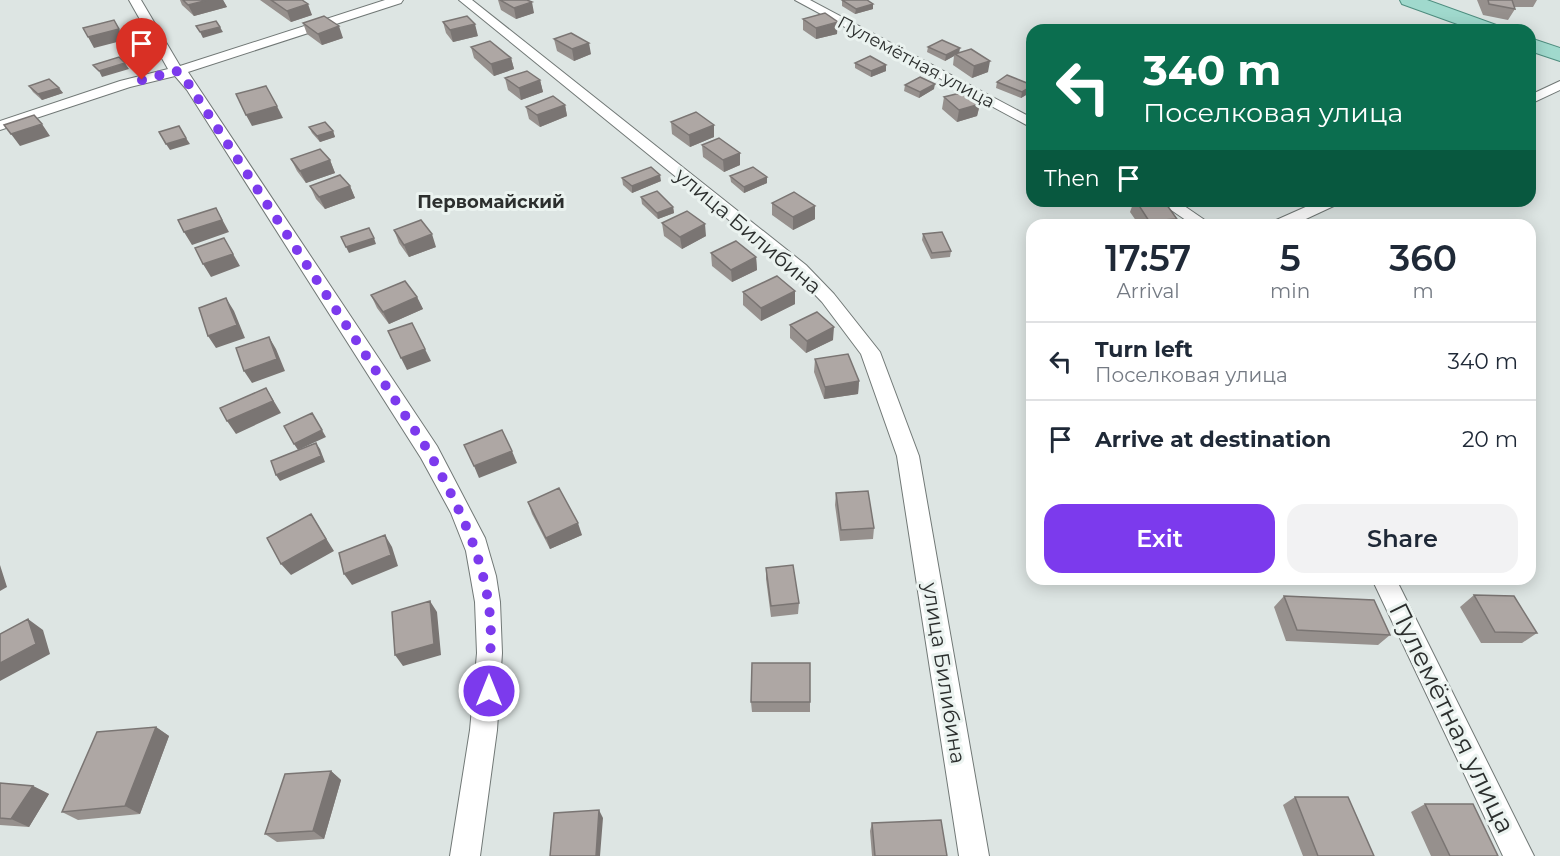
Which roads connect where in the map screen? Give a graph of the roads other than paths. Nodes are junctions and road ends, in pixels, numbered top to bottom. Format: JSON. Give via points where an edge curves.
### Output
{"nodes":[{"id":1,"x":135,"y":0,"type":"edge"},
{"id":2,"x":397,"y":0,"type":"edge"},
{"id":3,"x":465,"y":0,"type":"edge"},
{"id":4,"x":801,"y":0,"type":"edge"},
{"id":5,"x":1409,"y":0,"type":"edge"},
{"id":6,"x":1475,"y":24,"type":"edge"},
{"id":7,"x":1536,"y":46,"type":"edge"},
{"id":8,"x":1560,"y":55,"type":"edge"},
{"id":9,"x":176,"y":71,"type":"junction"},
{"id":10,"x":1560,"y":86,"type":"edge"},
{"id":11,"x":1536,"y":97,"type":"edge"},
{"id":12,"x":1026,"y":121,"type":"edge"},
{"id":13,"x":0,"y":126,"type":"edge"},
{"id":14,"x":1176,"y":207,"type":"edge"},
{"id":15,"x":1319,"y":207,"type":"edge"},
{"id":16,"x":1194,"y":219,"type":"edge"},
{"id":17,"x":1293,"y":219,"type":"edge"},
{"id":18,"x":1387,"y":585,"type":"edge"},
{"id":19,"x":465,"y":856,"type":"edge"},
{"id":20,"x":974,"y":856,"type":"edge"},
{"id":21,"x":1519,"y":856,"type":"edge"}],
"edges":[{"from":1,"to":9,"type":"street"},
{"from":2,"to":9,"type":"street"},
{"from":3,"to":20,"type":"street","name":"улица Билибина","via":[[800,269],[870,352],[908,456]]},
{"from":4,"to":12,"type":"street","name":"Пулемётная улица"},
{"from":5,"to":6,"type":"main road"},
{"from":7,"to":8,"type":"main road"},
{"from":9,"to":13,"type":"street"},
{"from":9,"to":19,"type":"street","via":[[193,89],[429,452],[477,550],[490,609],[489,691]]},
{"from":10,"to":11,"type":"street"},
{"from":14,"to":16,"type":"street"},
{"from":15,"to":17,"type":"street"},
{"from":18,"to":21,"type":"street","name":"Пулемётная улица"}]}
